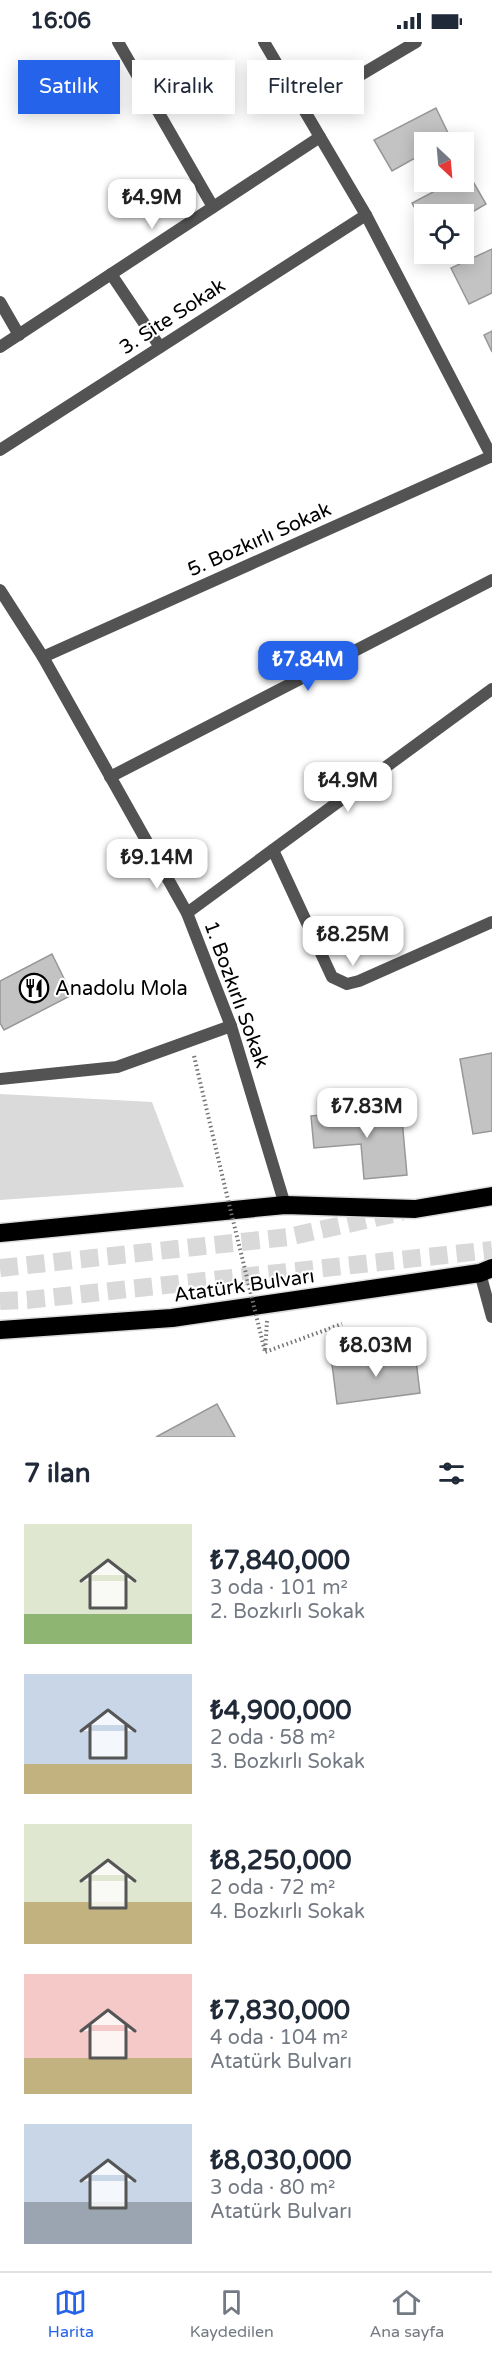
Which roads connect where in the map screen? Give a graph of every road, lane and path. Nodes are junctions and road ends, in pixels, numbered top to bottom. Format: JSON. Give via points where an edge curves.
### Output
{"nodes":[{"id":1,"x":118,"y":42,"type":"edge"},
{"id":2,"x":264,"y":42,"type":"edge"},
{"id":3,"x":416,"y":42,"type":"edge"},
{"id":4,"x":274,"y":60,"type":"edge"},
{"id":5,"x":364,"y":73,"type":"edge"},
{"id":6,"x":306,"y":114,"type":"edge"},
{"id":7,"x":320,"y":137,"type":"junction"},
{"id":8,"x":213,"y":207,"type":"junction"},
{"id":9,"x":366,"y":215,"type":"junction"},
{"id":10,"x":111,"y":274,"type":"junction"},
{"id":11,"x":0,"y":302,"type":"edge"},
{"id":12,"x":19,"y":334,"type":"junction"},
{"id":13,"x":0,"y":347,"type":"edge"},
{"id":14,"x":160,"y":347,"type":"junction"},
{"id":15,"x":0,"y":450,"type":"edge"},
{"id":16,"x":492,"y":457,"type":"edge"},
{"id":17,"x":492,"y":580,"type":"edge"},
{"id":18,"x":0,"y":590,"type":"edge"},
{"id":19,"x":4,"y":605,"type":"edge"},
{"id":20,"x":43,"y":657,"type":"junction"},
{"id":21,"x":492,"y":689,"type":"edge"},
{"id":22,"x":111,"y":777,"type":"junction"},
{"id":23,"x":273,"y":850,"type":"junction"},
{"id":24,"x":187,"y":913,"type":"junction"},
{"id":25,"x":492,"y":922,"type":"edge"},
{"id":26,"x":231,"y":1026,"type":"junction"},
{"id":27,"x":190,"y":1040,"type":"junction"},
{"id":28,"x":0,"y":1079,"type":"edge"},
{"id":29,"x":217,"y":1155,"type":"junction"},
{"id":30,"x":212,"y":1157,"type":"dead end"},
{"id":31,"x":492,"y":1197,"type":"edge"},
{"id":32,"x":285,"y":1205,"type":"junction"},
{"id":33,"x":0,"y":1233,"type":"edge"},
{"id":34,"x":486,"y":1270,"type":"edge"},
{"id":35,"x":268,"y":1306,"type":"junction"},
{"id":36,"x":492,"y":1317,"type":"edge"},
{"id":37,"x":342,"y":1324,"type":"dead end"},
{"id":38,"x":0,"y":1330,"type":"edge"},
{"id":39,"x":265,"y":1352,"type":"junction"}],
"edges":[{"from":1,"to":8,"type":"street"},
{"from":2,"to":4,"type":"street"},
{"from":3,"to":5,"type":"street"},
{"from":6,"to":7,"type":"street"},
{"from":7,"to":8,"type":"street"},
{"from":7,"to":9,"type":"street"},
{"from":8,"to":10,"type":"street"},
{"from":9,"to":14,"type":"street","name":"3. Site Sokak"},
{"from":9,"to":16,"type":"street"},
{"from":10,"to":12,"type":"street"},
{"from":10,"to":14,"type":"street"},
{"from":11,"to":12,"type":"street"},
{"from":12,"to":13,"type":"street"},
{"from":14,"to":15,"type":"street","name":"3. Site Sokak"},
{"from":16,"to":20,"type":"street","name":"5. Bozkırlı Sokak"},
{"from":17,"to":22,"type":"street"},
{"from":18,"to":19,"type":"street","name":"1. Bozkırlı Sokak"},
{"from":19,"to":20,"type":"street","name":"1. Bozkırlı Sokak"},
{"from":20,"to":22,"type":"street","name":"1. Bozkırlı Sokak"},
{"from":21,"to":23,"type":"street"},
{"from":22,"to":24,"type":"street","name":"1. Bozkırlı Sokak"},
{"from":23,"to":24,"type":"street"},
{"from":23,"to":25,"type":"street","via":[[332,977],[347,984]]},
{"from":24,"to":26,"type":"street","name":"1. Bozkırlı Sokak"},
{"from":26,"to":27,"type":"street"},
{"from":26,"to":32,"type":"street","name":"1. Bozkırlı Sokak"},
{"from":27,"to":28,"type":"street","via":[[117,1067]]},
{"from":27,"to":29,"type":"path"},
{"from":29,"to":30,"type":"path"},
{"from":29,"to":39,"type":"path","bridge":true},
{"from":31,"to":32,"type":"highway","via":[[415,1209]]},
{"from":32,"to":33,"type":"highway"},
{"from":34,"to":35,"type":"highway","name":"Atatürk Bulvarı"},
{"from":34,"to":36,"type":"street"},
{"from":35,"to":38,"type":"highway","name":"Atatürk Bulvarı","via":[[172,1318]]},
{"from":35,"to":39,"type":"path"},
{"from":37,"to":39,"type":"path"}]}
